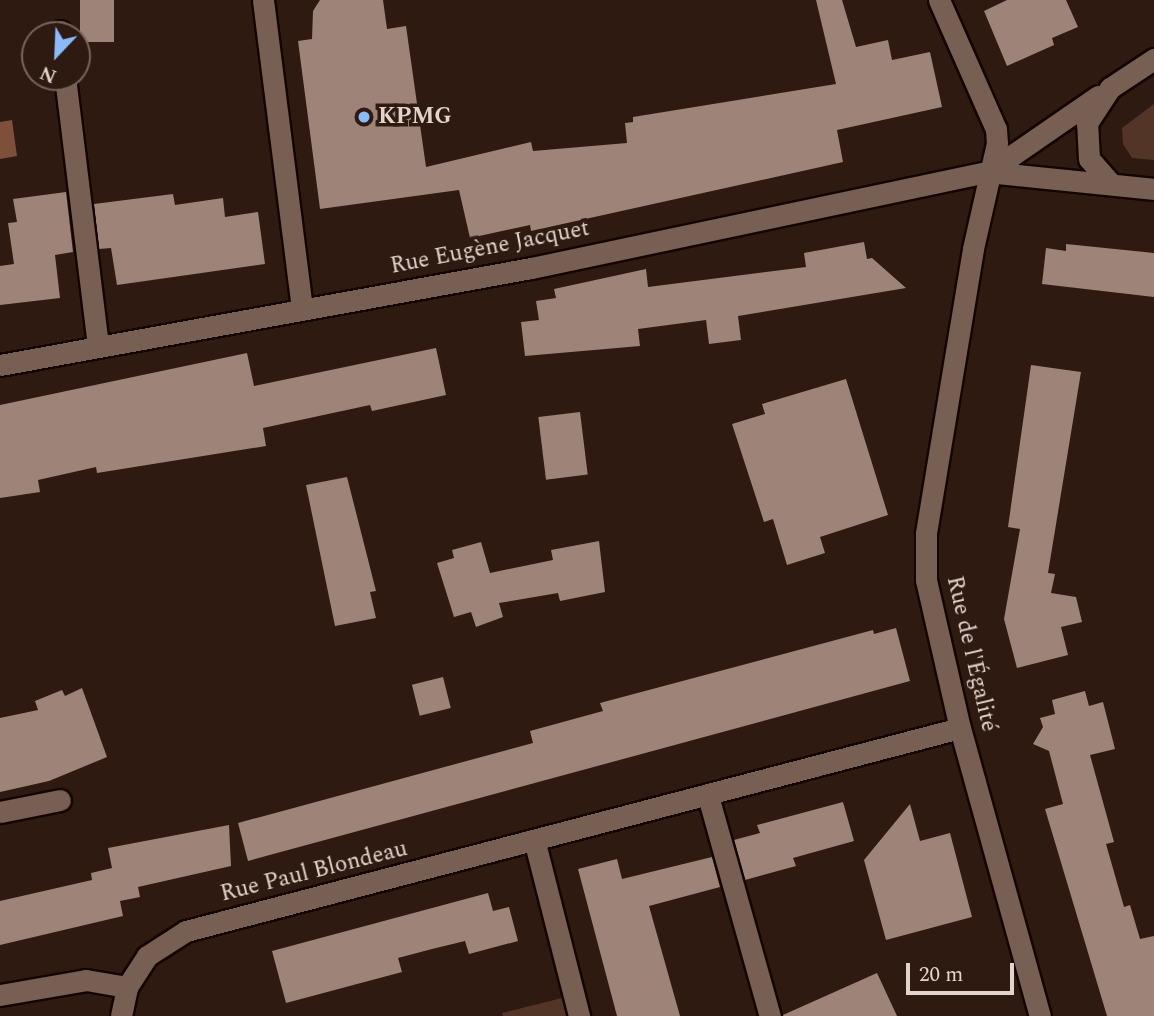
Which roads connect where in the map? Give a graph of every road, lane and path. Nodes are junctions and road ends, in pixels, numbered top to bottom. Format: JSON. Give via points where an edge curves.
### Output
{"nodes":[{"id":1,"x":263,"y":0,"type":"edge"},
{"id":2,"x":939,"y":0,"type":"edge"},
{"id":3,"x":1154,"y":60,"type":"edge"},
{"id":4,"x":1110,"y":88,"type":"junction"},
{"id":5,"x":67,"y":91,"type":"edge"},
{"id":6,"x":988,"y":172,"type":"junction"},
{"id":7,"x":1111,"y":184,"type":"junction"},
{"id":8,"x":1154,"y":188,"type":"edge"},
{"id":9,"x":302,"y":310,"type":"junction"},
{"id":10,"x":98,"y":347,"type":"junction"},
{"id":11,"x":0,"y":365,"type":"edge"},
{"id":12,"x":960,"y":729,"type":"junction"},
{"id":13,"x":708,"y":796,"type":"junction"},
{"id":14,"x":60,"y":800,"type":"dead end"},
{"id":15,"x":0,"y":812,"type":"edge"},
{"id":16,"x":535,"y":843,"type":"junction"},
{"id":17,"x":127,"y":987,"type":"junction"},
{"id":18,"x":0,"y":995,"type":"edge"},
{"id":19,"x":121,"y":1016,"type":"edge"},
{"id":20,"x":579,"y":1016,"type":"edge"},
{"id":21,"x":770,"y":1016,"type":"edge"},
{"id":22,"x":1040,"y":1016,"type":"edge"}],
"edges":[{"from":1,"to":9,"type":"street"},
{"from":2,"to":6,"type":"street","name":"Rue de l'Égalité","via":[[996,129],[997,143]]},
{"from":3,"to":4,"type":"street"},
{"from":4,"to":6,"type":"street"},
{"from":4,"to":7,"type":"street","via":[[1094,107],[1085,139],[1089,159]]},
{"from":5,"to":10,"type":"street"},
{"from":6,"to":7,"type":"street"},
{"from":6,"to":9,"type":"street","name":"Rue Eugène Jacquet","via":[[531,268]]},
{"from":6,"to":12,"type":"street","name":"Rue de l'Égalité","via":[[926,533],[926,580]]},
{"from":7,"to":8,"type":"street"},
{"from":9,"to":10,"type":"street","name":"Rue Eugène Jacquet"},
{"from":10,"to":11,"type":"street","name":"Rue Eugène Jacquet"},
{"from":12,"to":13,"type":"street","name":"Rue Paul Blondeau"},
{"from":12,"to":22,"type":"street","name":"Rue de l'Égalité"},
{"from":13,"to":16,"type":"street","name":"Rue Paul Blondeau"},
{"from":13,"to":21,"type":"street"},
{"from":14,"to":15,"type":"street"},
{"from":16,"to":17,"type":"street","name":"Rue Paul Blondeau","via":[[186,931],[147,956]]},
{"from":16,"to":20,"type":"street"},
{"from":17,"to":18,"type":"street","via":[[86,980]]},
{"from":17,"to":19,"type":"street","name":"Rue Paul Blondeau"}]}
